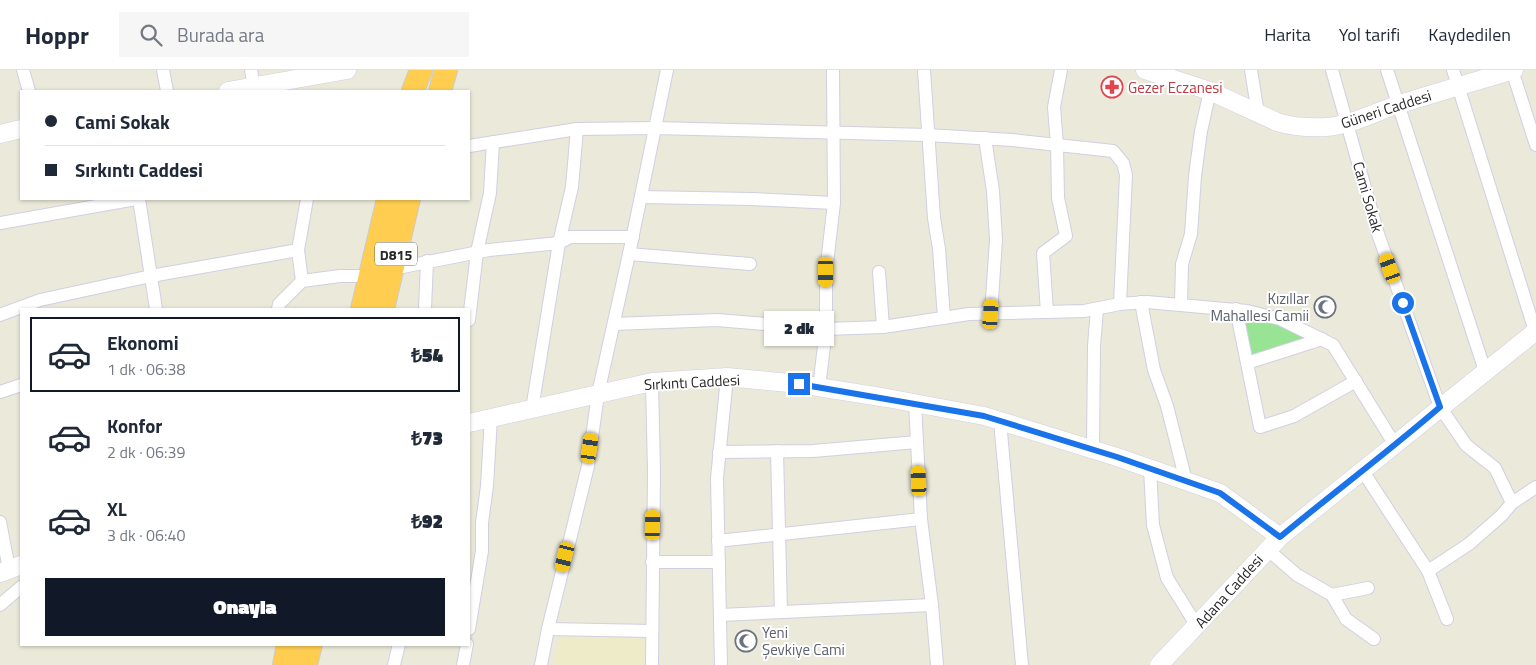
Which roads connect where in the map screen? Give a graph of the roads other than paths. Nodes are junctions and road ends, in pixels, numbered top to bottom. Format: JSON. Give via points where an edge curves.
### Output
{"nodes":[{"id":1,"x":23,"y":70,"type":"edge"},
{"id":2,"x":163,"y":70,"type":"edge"},
{"id":3,"x":347,"y":70,"type":"edge"},
{"id":4,"x":421,"y":70,"type":"edge"},
{"id":5,"x":446,"y":70,"type":"edge"},
{"id":6,"x":667,"y":70,"type":"edge"},
{"id":7,"x":833,"y":70,"type":"edge"},
{"id":8,"x":924,"y":70,"type":"edge"},
{"id":9,"x":1061,"y":70,"type":"edge"},
{"id":10,"x":1145,"y":70,"type":"edge"},
{"id":11,"x":1251,"y":70,"type":"edge"},
{"id":12,"x":1332,"y":70,"type":"edge"},
{"id":13,"x":1388,"y":70,"type":"edge"},
{"id":14,"x":1513,"y":70,"type":"edge"},
{"id":15,"x":322,"y":72,"type":"edge"},
{"id":16,"x":253,"y":78,"type":"edge"},
{"id":17,"x":1456,"y":78,"type":"edge"},
{"id":18,"x":29,"y":90,"type":"edge"},
{"id":19,"x":167,"y":90,"type":"edge"},
{"id":20,"x":230,"y":90,"type":"edge"},
{"id":21,"x":413,"y":90,"type":"edge"},
{"id":22,"x":440,"y":90,"type":"edge"},
{"id":23,"x":1210,"y":91,"type":"junction"},
{"id":24,"x":1399,"y":104,"type":"junction"},
{"id":25,"x":1258,"y":114,"type":"junction"},
{"id":26,"x":1347,"y":122,"type":"junction"},
{"id":27,"x":655,"y":128,"type":"junction"},
{"id":28,"x":20,"y":129,"type":"edge"},
{"id":29,"x":577,"y":129,"type":"junction"},
{"id":30,"x":833,"y":132,"type":"junction"},
{"id":31,"x":0,"y":134,"type":"edge"},
{"id":32,"x":927,"y":135,"type":"junction"},
{"id":33,"x":985,"y":138,"type":"junction"},
{"id":34,"x":493,"y":142,"type":"junction"},
{"id":35,"x":1057,"y":145,"type":"junction"},
{"id":36,"x":1536,"y":145,"type":"edge"},
{"id":37,"x":470,"y":146,"type":"edge"},
{"id":38,"x":641,"y":197,"type":"junction"},
{"id":39,"x":131,"y":200,"type":"edge"},
{"id":40,"x":137,"y":200,"type":"edge"},
{"id":41,"x":307,"y":200,"type":"edge"},
{"id":42,"x":388,"y":200,"type":"edge"},
{"id":43,"x":409,"y":200,"type":"edge"},
{"id":44,"x":834,"y":203,"type":"junction"},
{"id":45,"x":0,"y":223,"type":"edge"},
{"id":46,"x":633,"y":237,"type":"junction"},
{"id":47,"x":559,"y":243,"type":"junction"},
{"id":48,"x":298,"y":250,"type":"junction"},
{"id":49,"x":477,"y":252,"type":"junction"},
{"id":50,"x":629,"y":254,"type":"junction"},
{"id":51,"x":427,"y":262,"type":"junction"},
{"id":52,"x":750,"y":264,"type":"dead end"},
{"id":53,"x":392,"y":269,"type":"junction"},
{"id":54,"x":879,"y":272,"type":"dead end"},
{"id":55,"x":151,"y":276,"type":"junction"},
{"id":56,"x":370,"y":276,"type":"junction"},
{"id":57,"x":302,"y":281,"type":"junction"},
{"id":58,"x":1141,"y":302,"type":"junction"},
{"id":59,"x":1120,"y":304,"type":"junction"},
{"id":60,"x":1181,"y":304,"type":"junction"},
{"id":61,"x":156,"y":308,"type":"edge"},
{"id":62,"x":278,"y":308,"type":"edge"},
{"id":63,"x":362,"y":308,"type":"edge"},
{"id":64,"x":383,"y":308,"type":"edge"},
{"id":65,"x":425,"y":308,"type":"edge"},
{"id":66,"x":1097,"y":309,"type":"junction"},
{"id":67,"x":1236,"y":309,"type":"junction"},
{"id":68,"x":470,"y":312,"type":"edge"},
{"id":69,"x":1047,"y":312,"type":"junction"},
{"id":70,"x":991,"y":314,"type":"junction"},
{"id":71,"x":0,"y":315,"type":"edge"},
{"id":72,"x":944,"y":318,"type":"junction"},
{"id":73,"x":614,"y":324,"type":"junction"},
{"id":74,"x":883,"y":327,"type":"junction"},
{"id":75,"x":826,"y":329,"type":"junction"},
{"id":76,"x":1536,"y":331,"type":"edge"},
{"id":77,"x":1322,"y":339,"type":"junction"},
{"id":78,"x":1247,"y":363,"type":"junction"},
{"id":79,"x":1484,"y":371,"type":"junction"},
{"id":80,"x":727,"y":378,"type":"junction"},
{"id":81,"x":1356,"y":380,"type":"junction"},
{"id":82,"x":652,"y":382,"type":"junction"},
{"id":83,"x":20,"y":385,"type":"edge"},
{"id":84,"x":820,"y":388,"type":"junction"},
{"id":85,"x":0,"y":392,"type":"edge"},
{"id":86,"x":598,"y":394,"type":"junction"},
{"id":87,"x":915,"y":403,"type":"junction"},
{"id":88,"x":1440,"y":407,"type":"junction"},
{"id":89,"x":532,"y":409,"type":"junction"},
{"id":90,"x":491,"y":418,"type":"junction"},
{"id":91,"x":1000,"y":421,"type":"junction"},
{"id":92,"x":470,"y":423,"type":"edge"},
{"id":93,"x":917,"y":442,"type":"junction"},
{"id":94,"x":1395,"y":445,"type":"junction"},
{"id":95,"x":1093,"y":450,"type":"junction"},
{"id":96,"x":777,"y":451,"type":"junction"},
{"id":97,"x":719,"y":452,"type":"junction"},
{"id":98,"x":1150,"y":469,"type":"junction"},
{"id":99,"x":1362,"y":470,"type":"junction"},
{"id":100,"x":1186,"y":481,"type":"junction"},
{"id":101,"x":1536,"y":487,"type":"edge"},
{"id":102,"x":1512,"y":503,"type":"junction"},
{"id":103,"x":921,"y":519,"type":"junction"},
{"id":104,"x":0,"y":522,"type":"edge"},
{"id":105,"x":780,"y":535,"type":"junction"},
{"id":106,"x":718,"y":541,"type":"junction"},
{"id":107,"x":1274,"y":543,"type":"junction"},
{"id":108,"x":652,"y":562,"type":"junction"},
{"id":109,"x":718,"y":562,"type":"junction"},
{"id":110,"x":10,"y":569,"type":"edge"},
{"id":111,"x":1428,"y":571,"type":"junction"},
{"id":112,"x":20,"y":588,"type":"edge"},
{"id":113,"x":1368,"y":588,"type":"dead end"},
{"id":114,"x":1332,"y":595,"type":"junction"},
{"id":115,"x":932,"y":604,"type":"junction"},
{"id":116,"x":0,"y":605,"type":"edge"},
{"id":117,"x":781,"y":612,"type":"junction"},
{"id":118,"x":720,"y":615,"type":"junction"},
{"id":119,"x":1448,"y":619,"type":"dead end"},
{"id":120,"x":470,"y":623,"type":"edge"},
{"id":121,"x":1197,"y":626,"type":"junction"},
{"id":122,"x":548,"y":629,"type":"junction"},
{"id":123,"x":652,"y":631,"type":"junction"},
{"id":124,"x":1374,"y":639,"type":"dead end"},
{"id":125,"x":288,"y":646,"type":"edge"},
{"id":126,"x":311,"y":646,"type":"edge"},
{"id":127,"x":399,"y":646,"type":"edge"},
{"id":128,"x":466,"y":646,"type":"edge"},
{"id":129,"x":284,"y":665,"type":"edge"},
{"id":130,"x":306,"y":665,"type":"edge"},
{"id":131,"x":394,"y":665,"type":"edge"},
{"id":132,"x":463,"y":665,"type":"edge"},
{"id":133,"x":541,"y":665,"type":"edge"},
{"id":134,"x":652,"y":665,"type":"edge"},
{"id":135,"x":721,"y":665,"type":"edge"},
{"id":136,"x":936,"y":665,"type":"edge"},
{"id":137,"x":1022,"y":665,"type":"edge"},
{"id":138,"x":1159,"y":665,"type":"edge"}],
"edges":[{"from":1,"to":18,"type":"street"},
{"from":2,"to":19,"type":"street"},
{"from":3,"to":15,"type":"street"},
{"from":4,"to":21,"type":"highway"},
{"from":5,"to":22,"type":"highway"},
{"from":6,"to":27,"type":"street"},
{"from":7,"to":30,"type":"street"},
{"from":8,"to":32,"type":"street"},
{"from":9,"to":35,"type":"street","via":[[1054,107]]},
{"from":10,"to":23,"type":"street","name":"Güneri Caddesi"},
{"from":11,"to":25,"type":"street"},
{"from":12,"to":26,"type":"street","name":"Cami Sokak"},
{"from":13,"to":24,"type":"street"},
{"from":14,"to":17,"type":"street","name":"Güneri Caddesi"},
{"from":14,"to":36,"type":"street"},
{"from":15,"to":16,"type":"street"},
{"from":16,"to":20,"type":"street"},
{"from":17,"to":24,"type":"street","name":"Güneri Caddesi"},
{"from":17,"to":76,"type":"street"},
{"from":23,"to":25,"type":"street","name":"Güneri Caddesi"},
{"from":23,"to":60,"type":"street","via":[[1201,131],[1191,234],[1182,264]]},
{"from":24,"to":26,"type":"street","name":"Güneri Caddesi"},
{"from":24,"to":79,"type":"street"},
{"from":25,"to":26,"type":"street","name":"Güneri Caddesi","via":[[1299,127],[1328,127]]},
{"from":26,"to":88,"type":"street","name":"Cami Sokak","via":[[1378,234]]},
{"from":27,"to":29,"type":"street"},
{"from":27,"to":30,"type":"street"},
{"from":27,"to":38,"type":"street"},
{"from":28,"to":31,"type":"street"},
{"from":29,"to":34,"type":"street"},
{"from":29,"to":47,"type":"street","via":[[572,187]]},
{"from":30,"to":32,"type":"street"},
{"from":30,"to":44,"type":"street"},
{"from":32,"to":33,"type":"street"},
{"from":32,"to":72,"type":"street"},
{"from":33,"to":35,"type":"street"},
{"from":33,"to":70,"type":"street","via":[[996,240]]},
{"from":34,"to":37,"type":"street"},
{"from":34,"to":49,"type":"street","via":[[490,193]]},
{"from":35,"to":59,"type":"street","via":[[1114,151],[1123,163],[1126,175]]},
{"from":35,"to":69,"type":"street","via":[[1058,198],[1066,236],[1043,253]]},
{"from":38,"to":44,"type":"street"},
{"from":38,"to":46,"type":"street"},
{"from":39,"to":45,"type":"street"},
{"from":40,"to":55,"type":"street"},
{"from":41,"to":48,"type":"street"},
{"from":42,"to":56,"type":"highway","number":"D815"},
{"from":43,"to":53,"type":"highway","number":"D815"},
{"from":44,"to":75,"type":"street","via":[[826,272]]},
{"from":46,"to":47,"type":"street","via":[[570,237]]},
{"from":46,"to":50,"type":"street"},
{"from":47,"to":49,"type":"street"},
{"from":47,"to":89,"type":"street"},
{"from":48,"to":55,"type":"street"},
{"from":48,"to":57,"type":"street"},
{"from":49,"to":51,"type":"street"},
{"from":49,"to":68,"type":"street"},
{"from":50,"to":52,"type":"street"},
{"from":50,"to":73,"type":"street"},
{"from":51,"to":53,"type":"street"},
{"from":51,"to":65,"type":"street"},
{"from":53,"to":64,"type":"highway","number":"D815"},
{"from":54,"to":74,"type":"street"},
{"from":55,"to":61,"type":"street"},
{"from":55,"to":71,"type":"street","via":[[40,300]]},
{"from":56,"to":57,"type":"street"},
{"from":56,"to":63,"type":"highway","number":"D815"},
{"from":57,"to":62,"type":"street"},
{"from":58,"to":59,"type":"street"},
{"from":58,"to":60,"type":"street"},
{"from":58,"to":100,"type":"street","via":[[1154,370],[1168,406]]},
{"from":59,"to":66,"type":"street"},
{"from":60,"to":67,"type":"street"},
{"from":66,"to":69,"type":"street"},
{"from":66,"to":95,"type":"street"},
{"from":67,"to":77,"type":"street","via":[[1280,320]]},
{"from":67,"to":78,"type":"street"},
{"from":69,"to":70,"type":"street"},
{"from":70,"to":72,"type":"street"},
{"from":72,"to":74,"type":"street"},
{"from":73,"to":75,"type":"street","via":[[717,320]]},
{"from":73,"to":86,"type":"street"},
{"from":74,"to":75,"type":"street"},
{"from":75,"to":84,"type":"street"},
{"from":76,"to":79,"type":"street","name":"Adana Caddesi"},
{"from":77,"to":78,"type":"street"},
{"from":77,"to":81,"type":"street","via":[[1333,345]]},
{"from":78,"to":81,"type":"street","via":[[1260,427],[1294,416]]},
{"from":79,"to":88,"type":"street","name":"Adana Caddesi"},
{"from":80,"to":82,"type":"street","name":"Sırkıntı Caddesi"},
{"from":80,"to":84,"type":"street","name":"Sırkıntı Caddesi"},
{"from":80,"to":97,"type":"street"},
{"from":81,"to":94,"type":"street"},
{"from":82,"to":86,"type":"street","name":"Sırkıntı Caddesi"},
{"from":82,"to":108,"type":"street"},
{"from":83,"to":85,"type":"street"},
{"from":84,"to":87,"type":"street","name":"Sırkıntı Caddesi"},
{"from":86,"to":89,"type":"street","name":"Sırkıntı Caddesi"},
{"from":86,"to":122,"type":"street","via":[[588,466]]},
{"from":87,"to":91,"type":"street","name":"Sırkıntı Caddesi"},
{"from":87,"to":93,"type":"street"},
{"from":88,"to":94,"type":"street","name":"Adana Caddesi"},
{"from":88,"to":102,"type":"street","name":"Cami Sokak","via":[[1466,445],[1495,468]]},
{"from":89,"to":90,"type":"street","name":"Sırkıntı Caddesi"},
{"from":90,"to":92,"type":"street","name":"Sırkıntı Caddesi"},
{"from":90,"to":120,"type":"street","via":[[482,551]]},
{"from":91,"to":95,"type":"street","name":"Sırkıntı Caddesi"},
{"from":91,"to":137,"type":"street"},
{"from":93,"to":96,"type":"street"},
{"from":93,"to":103,"type":"street"},
{"from":94,"to":99,"type":"street","name":"Adana Caddesi"},
{"from":95,"to":98,"type":"street","name":"Sırkıntı Caddesi"},
{"from":96,"to":97,"type":"street"},
{"from":96,"to":105,"type":"street"},
{"from":97,"to":106,"type":"street","via":[[716,478]]},
{"from":98,"to":100,"type":"street","name":"Sırkıntı Caddesi"},
{"from":98,"to":121,"type":"street","via":[[1153,525],[1167,578]]},
{"from":99,"to":107,"type":"street","name":"Adana Caddesi"},
{"from":99,"to":111,"type":"street"},
{"from":100,"to":107,"type":"street","name":"Sırkıntı Caddesi","via":[[1220,493]]},
{"from":101,"to":102,"type":"street"},
{"from":102,"to":111,"type":"street","via":[[1469,544]]},
{"from":103,"to":105,"type":"street"},
{"from":103,"to":115,"type":"street"},
{"from":104,"to":110,"type":"street"},
{"from":105,"to":106,"type":"street"},
{"from":105,"to":117,"type":"street"},
{"from":106,"to":109,"type":"street"},
{"from":107,"to":114,"type":"street","via":[[1297,576]]},
{"from":107,"to":121,"type":"street","name":"Adana Caddesi"},
{"from":108,"to":109,"type":"street"},
{"from":108,"to":123,"type":"street"},
{"from":109,"to":118,"type":"street"},
{"from":111,"to":119,"type":"street"},
{"from":112,"to":116,"type":"street"},
{"from":113,"to":114,"type":"street"},
{"from":114,"to":124,"type":"street","via":[[1346,619]]},
{"from":115,"to":117,"type":"street"},
{"from":115,"to":136,"type":"street"},
{"from":117,"to":118,"type":"street"},
{"from":118,"to":135,"type":"street"},
{"from":121,"to":138,"type":"street","name":"Adana Caddesi"},
{"from":122,"to":123,"type":"street"},
{"from":122,"to":133,"type":"street"},
{"from":123,"to":134,"type":"street"},
{"from":125,"to":129,"type":"highway"},
{"from":126,"to":130,"type":"highway"},
{"from":127,"to":131,"type":"street"},
{"from":128,"to":132,"type":"street"}]}
